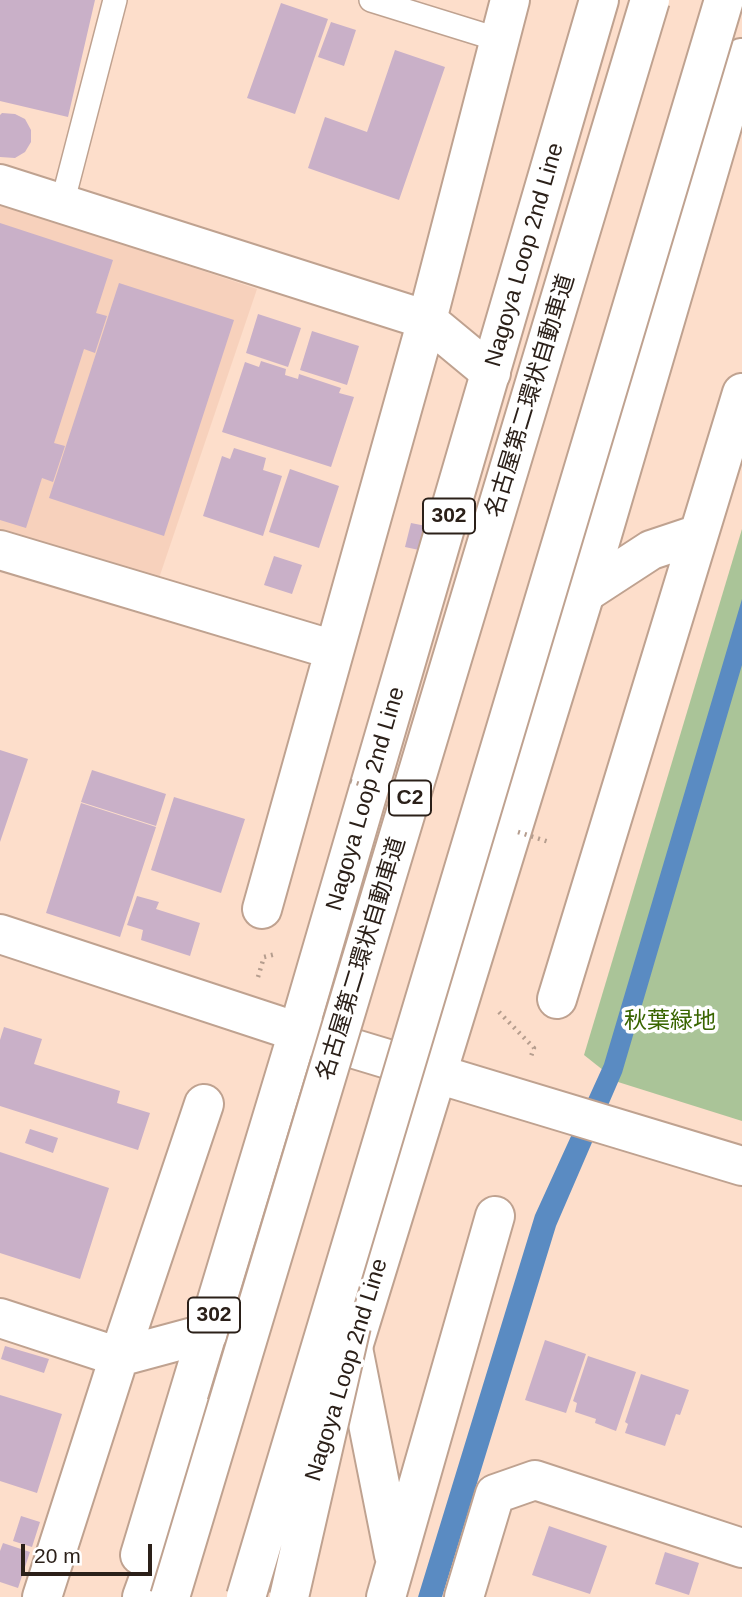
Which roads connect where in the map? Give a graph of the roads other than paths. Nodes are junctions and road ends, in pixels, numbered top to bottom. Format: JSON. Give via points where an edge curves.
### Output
{"nodes":[{"id":1,"x":115,"y":0,"type":"edge"},
{"id":2,"x":371,"y":0,"type":"edge"},
{"id":3,"x":510,"y":0,"type":"edge"},
{"id":4,"x":599,"y":0,"type":"edge"},
{"id":5,"x":650,"y":0,"type":"edge"},
{"id":6,"x":724,"y":0,"type":"edge"},
{"id":7,"x":398,"y":4,"type":"edge"},
{"id":8,"x":500,"y":40,"type":"junction"},
{"id":9,"x":742,"y":58,"type":"edge"},
{"id":10,"x":0,"y":184,"type":"edge"},
{"id":11,"x":62,"y":204,"type":"junction"},
{"id":12,"x":427,"y":320,"type":"junction"},
{"id":13,"x":491,"y":373,"type":"junction"},
{"id":14,"x":742,"y":393,"type":"edge"},
{"id":15,"x":735,"y":439,"type":"edge"},
{"id":16,"x":699,"y":534,"type":"junction"},
{"id":17,"x":0,"y":550,"type":"edge"},
{"id":18,"x":585,"y":593,"type":"junction"},
{"id":19,"x":334,"y":650,"type":"junction"},
{"id":20,"x":262,"y":909,"type":"dead end"},
{"id":21,"x":0,"y":934,"type":"edge"},
{"id":22,"x":434,"y":966,"type":"junction"},
{"id":23,"x":557,"y":999,"type":"dead end"},
{"id":24,"x":298,"y":1032,"type":"junction"},
{"id":25,"x":438,"y":1076,"type":"junction"},
{"id":26,"x":204,"y":1104,"type":"dead end"},
{"id":27,"x":314,"y":1120,"type":"junction"},
{"id":28,"x":742,"y":1166,"type":"edge"},
{"id":29,"x":495,"y":1216,"type":"dead end"},
{"id":30,"x":0,"y":1318,"type":"edge"},
{"id":31,"x":208,"y":1333,"type":"junction"},
{"id":32,"x":353,"y":1348,"type":"junction"},
{"id":33,"x":120,"y":1357,"type":"junction"},
{"id":34,"x":742,"y":1548,"type":"edge"},
{"id":35,"x":391,"y":1580,"type":"edge"},
{"id":36,"x":43,"y":1597,"type":"edge"},
{"id":37,"x":127,"y":1597,"type":"edge"},
{"id":38,"x":142,"y":1597,"type":"edge"},
{"id":39,"x":170,"y":1597,"type":"edge"},
{"id":40,"x":246,"y":1597,"type":"edge"},
{"id":41,"x":280,"y":1597,"type":"edge"},
{"id":42,"x":289,"y":1597,"type":"edge"},
{"id":43,"x":464,"y":1597,"type":"edge"}],
"edges":[{"from":1,"to":11,"type":"lane"},
{"from":2,"to":7,"type":"lane"},
{"from":3,"to":8,"type":"main road"},
{"from":4,"to":13,"type":"main road","name":"Nagoya Loop 2nd Line","number":"302"},
{"from":5,"to":27,"type":"main road","name":"名古屋第二環状自動車道","number":"C2","bridge":true},
{"from":6,"to":22,"type":"main road","bridge":true},
{"from":7,"to":8,"type":"lane"},
{"from":8,"to":12,"type":"main road"},
{"from":9,"to":18,"type":"main road","name":"Nagoya Loop 2nd Line"},
{"from":10,"to":11,"type":"main road"},
{"from":11,"to":12,"type":"main road"},
{"from":12,"to":13,"type":"main road"},
{"from":12,"to":19,"type":"main road"},
{"from":13,"to":24,"type":"main road","name":"Nagoya Loop 2nd Line","number":"302"},
{"from":14,"to":15,"type":"main road"},
{"from":15,"to":16,"type":"main road"},
{"from":16,"to":18,"type":"main road","via":[[651,550]]},
{"from":16,"to":23,"type":"main road"},
{"from":17,"to":19,"type":"main road"},
{"from":18,"to":25,"type":"main road","name":"Nagoya Loop 2nd Line"},
{"from":19,"to":20,"type":"main road"},
{"from":21,"to":24,"type":"main road"},
{"from":22,"to":40,"type":"main road","bridge":true},
{"from":22,"to":42,"type":"main road","bridge":true},
{"from":24,"to":25,"type":"main road"},
{"from":24,"to":31,"type":"main road","name":"Nagoya Loop 2nd Line","number":"302"},
{"from":25,"to":28,"type":"main road"},
{"from":25,"to":32,"type":"main road","name":"Nagoya Loop 2nd Line"},
{"from":26,"to":33,"type":"main road"},
{"from":27,"to":38,"type":"main road","bridge":true},
{"from":27,"to":39,"type":"main road","name":"名古屋第二環状自動車道","number":"C2","bridge":true},
{"from":29,"to":35,"type":"main road"},
{"from":30,"to":33,"type":"main road"},
{"from":31,"to":33,"type":"main road"},
{"from":31,"to":37,"type":"main road","name":"Nagoya Loop 2nd Line","number":"302"},
{"from":32,"to":35,"type":"main road"},
{"from":32,"to":41,"type":"main road","name":"Nagoya Loop 2nd Line"},
{"from":33,"to":36,"type":"main road"},
{"from":34,"to":43,"type":"main road","via":[[535,1480],[495,1494]]}]}
